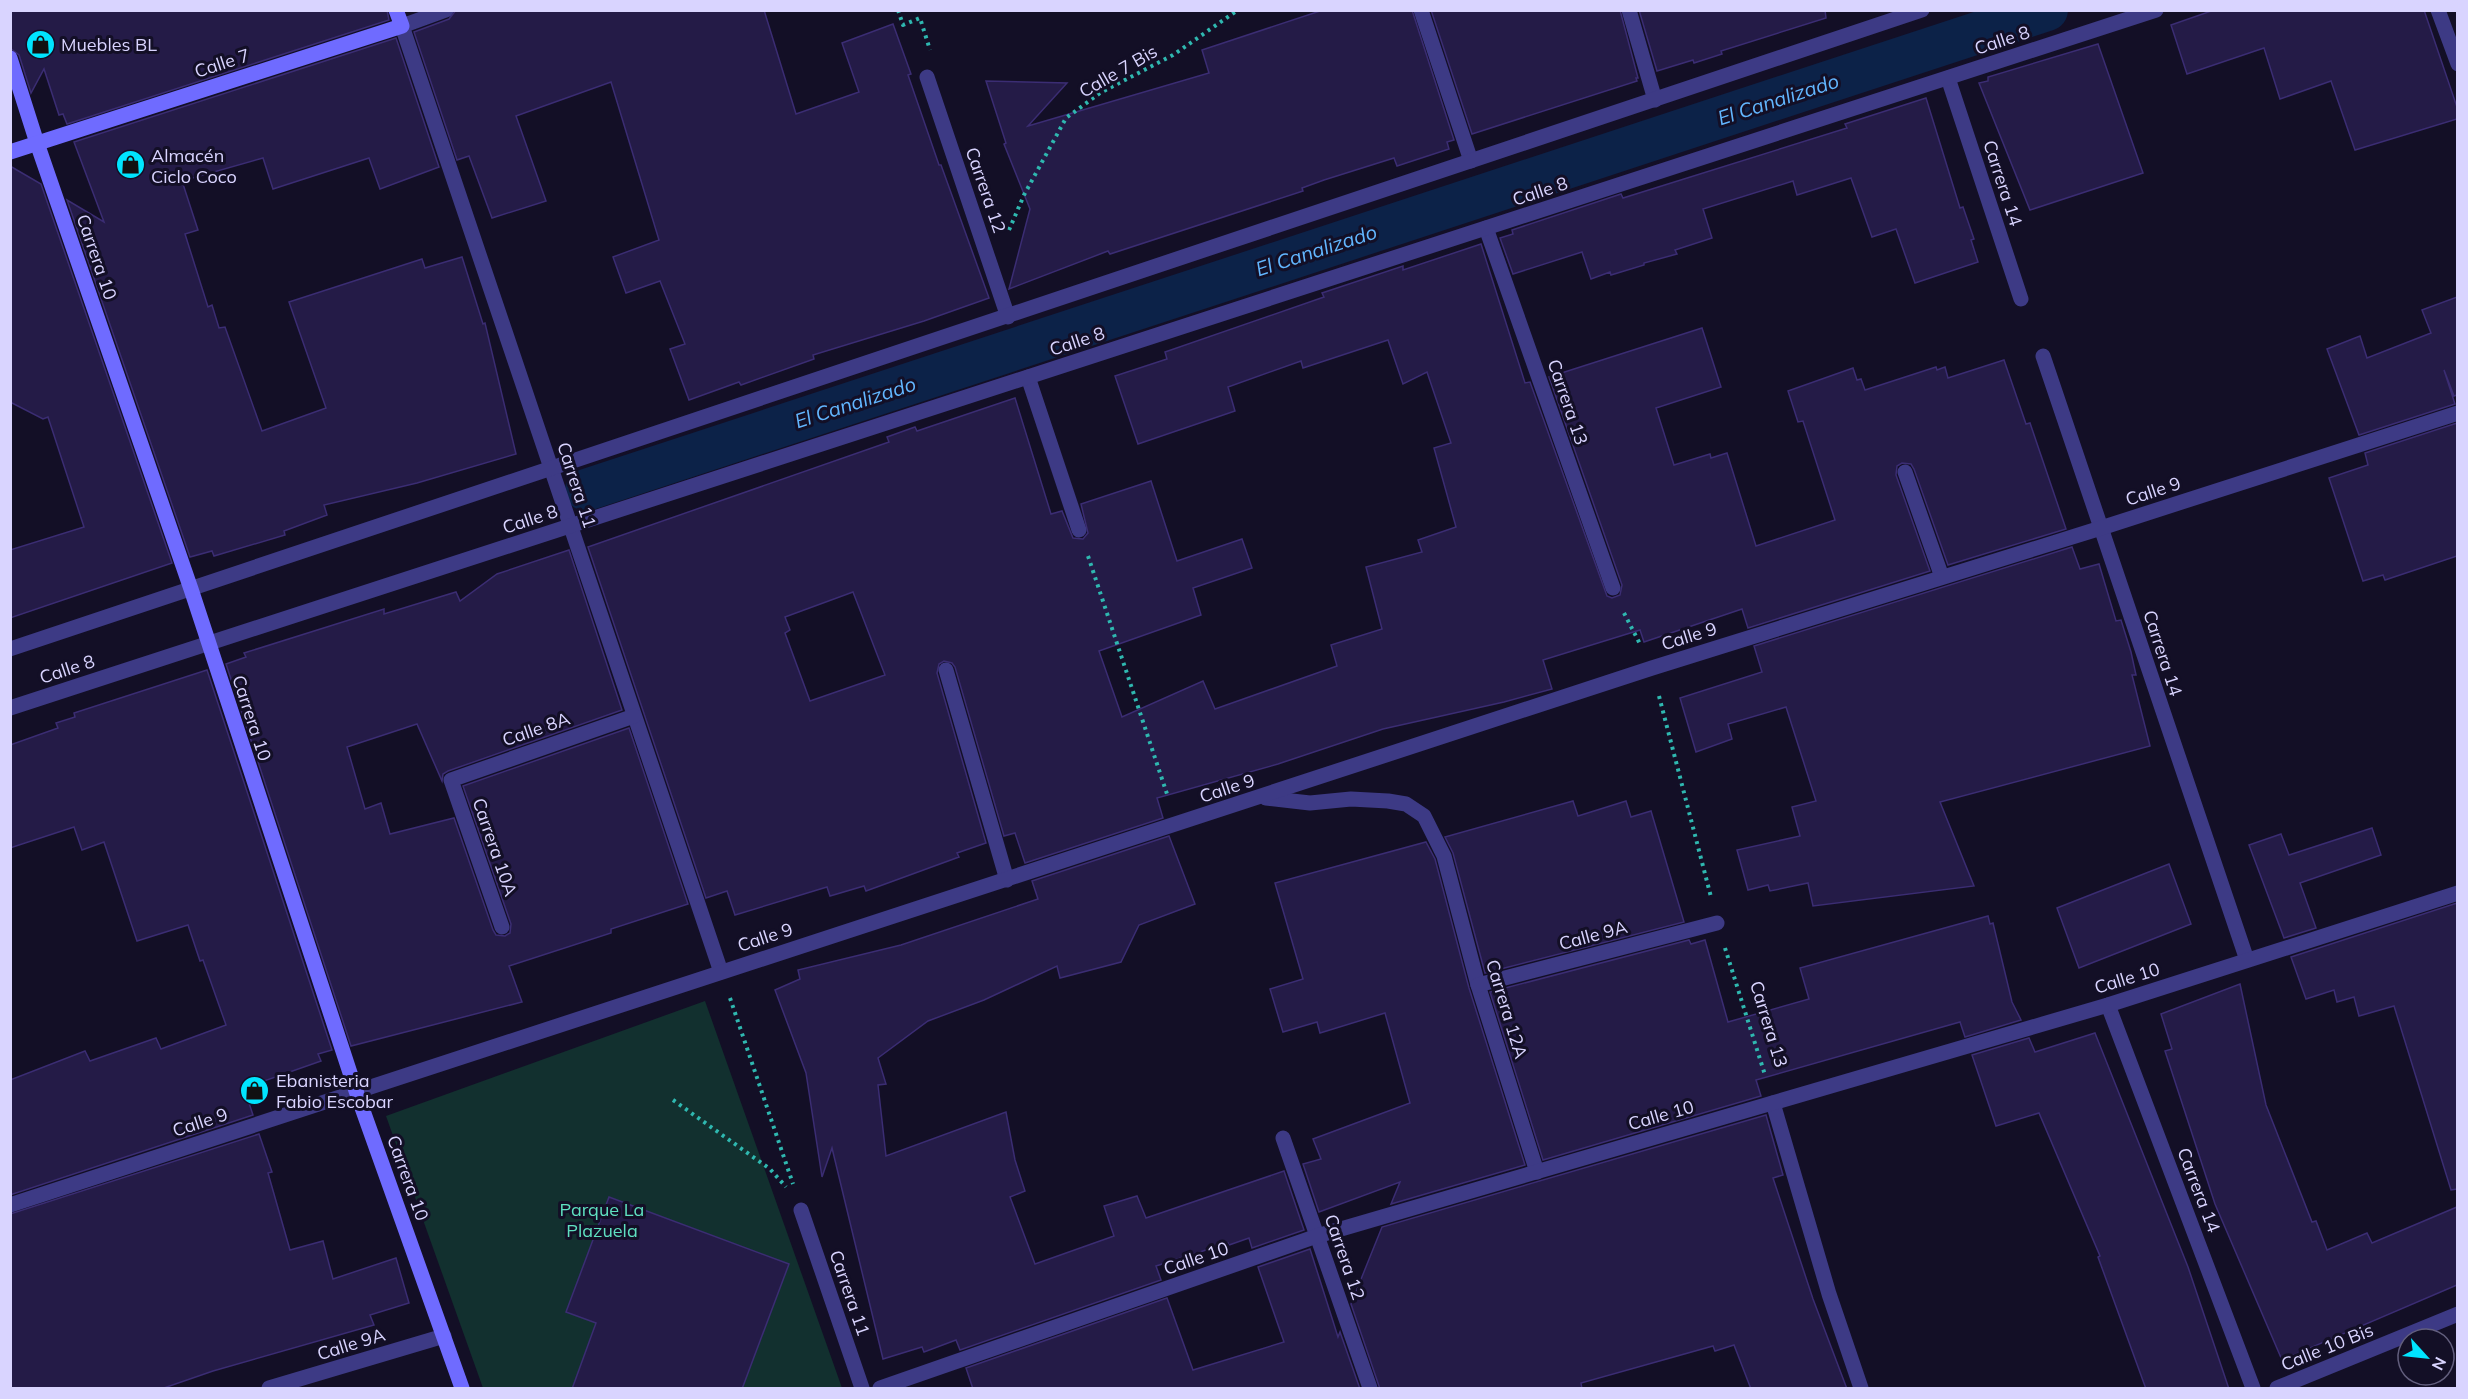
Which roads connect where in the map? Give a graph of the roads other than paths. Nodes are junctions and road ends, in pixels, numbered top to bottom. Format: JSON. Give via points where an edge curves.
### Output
{"nodes":[{"id":1,"x":396,"y":10,"type":"edge"},
{"id":2,"x":446,"y":10,"type":"edge"},
{"id":3,"x":1420,"y":10,"type":"edge"},
{"id":4,"x":1629,"y":10,"type":"edge"},
{"id":5,"x":1922,"y":10,"type":"edge"},
{"id":6,"x":2156,"y":10,"type":"edge"},
{"id":7,"x":2438,"y":10,"type":"edge"},
{"id":8,"x":402,"y":26,"type":"junction"},
{"id":9,"x":10,"y":58,"type":"edge"},
{"id":10,"x":2457,"y":64,"type":"edge"},
{"id":11,"x":927,"y":77,"type":"dead end"},
{"id":12,"x":1948,"y":78,"type":"junction"},
{"id":13,"x":1655,"y":100,"type":"junction"},
{"id":14,"x":37,"y":143,"type":"junction"},
{"id":15,"x":10,"y":152,"type":"edge"},
{"id":16,"x":1472,"y":162,"type":"junction"},
{"id":17,"x":1486,"y":228,"type":"junction"},
{"id":18,"x":2021,"y":299,"type":"dead end"},
{"id":19,"x":1008,"y":317,"type":"junction"},
{"id":20,"x":2043,"y":356,"type":"dead end"},
{"id":21,"x":1028,"y":377,"type":"junction"},
{"id":22,"x":2457,"y":413,"type":"edge"},
{"id":23,"x":552,"y":469,"type":"junction"},
{"id":24,"x":1905,"y":472,"type":"dead end"},
{"id":25,"x":570,"y":526,"type":"junction"},
{"id":26,"x":2101,"y":528,"type":"junction"},
{"id":27,"x":1079,"y":530,"type":"road end"},
{"id":28,"x":1942,"y":577,"type":"junction"},
{"id":29,"x":1613,"y":588,"type":"dead end"},
{"id":30,"x":191,"y":589,"type":"junction"},
{"id":31,"x":207,"y":644,"type":"junction"},
{"id":32,"x":10,"y":649,"type":"edge"},
{"id":33,"x":946,"y":670,"type":"dead end"},
{"id":34,"x":10,"y":708,"type":"edge"},
{"id":35,"x":634,"y":716,"type":"junction"},
{"id":36,"x":451,"y":780,"type":"joint"},
{"id":37,"x":1260,"y":798,"type":"junction"},
{"id":38,"x":1007,"y":880,"type":"junction"},
{"id":39,"x":2457,"y":893,"type":"edge"},
{"id":40,"x":1717,"y":923,"type":"road end"},
{"id":41,"x":502,"y":927,"type":"dead end"},
{"id":42,"x":2247,"y":960,"type":"junction"},
{"id":43,"x":721,"y":972,"type":"junction"},
{"id":44,"x":1478,"y":985,"type":"junction"},
{"id":45,"x":2108,"y":1005,"type":"junction"},
{"id":46,"x":356,"y":1091,"type":"junction"},
{"id":47,"x":1773,"y":1103,"type":"junction"},
{"id":48,"x":1283,"y":1138,"type":"dead end"},
{"id":49,"x":1537,"y":1172,"type":"junction"},
{"id":50,"x":10,"y":1204,"type":"edge"},
{"id":51,"x":801,"y":1210,"type":"road end"},
{"id":52,"x":1317,"y":1236,"type":"junction"},
{"id":53,"x":2457,"y":1314,"type":"edge"},
{"id":54,"x":444,"y":1336,"type":"junction"},
{"id":55,"x":269,"y":1389,"type":"edge"},
{"id":56,"x":462,"y":1389,"type":"edge"},
{"id":57,"x":862,"y":1389,"type":"edge"},
{"id":58,"x":880,"y":1389,"type":"edge"},
{"id":59,"x":1370,"y":1389,"type":"edge"},
{"id":60,"x":1861,"y":1389,"type":"edge"},
{"id":61,"x":2253,"y":1389,"type":"edge"},
{"id":62,"x":2277,"y":1389,"type":"edge"}],
"edges":[{"from":1,"to":8,"type":"main road","name":"Carrera 11"},
{"from":2,"to":8,"type":"street","name":"Calle 7"},
{"from":3,"to":16,"type":"street"},
{"from":4,"to":13,"type":"street"},
{"from":5,"to":13,"type":"street","name":"Calle 8"},
{"from":6,"to":12,"type":"street","name":"Calle 8"},
{"from":7,"to":10,"type":"street"},
{"from":8,"to":14,"type":"main road","name":"Calle 7"},
{"from":8,"to":23,"type":"street","name":"Carrera 11"},
{"from":9,"to":14,"type":"main road","name":"Carrera 10"},
{"from":11,"to":19,"type":"street","name":"Carrera 12"},
{"from":12,"to":17,"type":"street","name":"Calle 8"},
{"from":12,"to":18,"type":"street","name":"Carrera 14"},
{"from":13,"to":16,"type":"street","name":"Calle 8"},
{"from":14,"to":15,"type":"main road","name":"Calle 7"},
{"from":14,"to":30,"type":"main road","name":"Carrera 10"},
{"from":16,"to":19,"type":"street","name":"Calle 8"},
{"from":17,"to":21,"type":"street","name":"Calle 8"},
{"from":17,"to":29,"type":"street","name":"Carrera 13"},
{"from":19,"to":23,"type":"street","name":"Calle 8"},
{"from":20,"to":26,"type":"street","name":"Carrera 14"},
{"from":21,"to":25,"type":"street","name":"Calle 8"},
{"from":21,"to":27,"type":"street"},
{"from":22,"to":26,"type":"street","name":"Calle 9"},
{"from":23,"to":25,"type":"street","name":"Carrera 11"},
{"from":23,"to":30,"type":"street","name":"Calle 8"},
{"from":24,"to":28,"type":"street"},
{"from":25,"to":31,"type":"street","name":"Calle 8"},
{"from":25,"to":35,"type":"street","name":"Carrera 11"},
{"from":26,"to":28,"type":"street","name":"Calle 9"},
{"from":26,"to":42,"type":"street","name":"Carrera 14"},
{"from":28,"to":37,"type":"street","name":"Calle 9"},
{"from":30,"to":31,"type":"main road","name":"Carrera 10"},
{"from":30,"to":32,"type":"street","name":"Calle 8"},
{"from":31,"to":34,"type":"street","name":"Calle 8"},
{"from":31,"to":46,"type":"main road","name":"Carrera 10"},
{"from":33,"to":38,"type":"street"},
{"from":35,"to":36,"type":"street","name":"Calle 8A"},
{"from":35,"to":43,"type":"street","name":"Carrera 11"},
{"from":36,"to":41,"type":"street","name":"Carrera 10A"},
{"from":37,"to":38,"type":"street","name":"Calle 9"},
{"from":37,"to":44,"type":"street","name":"Carrera 12A","via":[[1406,804],[1424,816],[1444,856]]},
{"from":38,"to":43,"type":"street","name":"Calle 9"},
{"from":39,"to":42,"type":"street","name":"Calle 10"},
{"from":40,"to":44,"type":"street","name":"Calle 9A"},
{"from":42,"to":45,"type":"street","name":"Calle 10"},
{"from":43,"to":46,"type":"street","name":"Calle 9"},
{"from":44,"to":49,"type":"street","name":"Carrera 12A"},
{"from":45,"to":47,"type":"street","name":"Calle 10"},
{"from":45,"to":61,"type":"street","name":"Carrera 14"},
{"from":46,"to":50,"type":"street","name":"Calle 9"},
{"from":46,"to":54,"type":"main road","name":"Carrera 10"},
{"from":47,"to":49,"type":"street","name":"Calle 10"},
{"from":47,"to":60,"type":"street"},
{"from":48,"to":52,"type":"street","name":"Carrera 12"},
{"from":49,"to":52,"type":"street","name":"Calle 10"},
{"from":51,"to":57,"type":"street","name":"Carrera 11"},
{"from":52,"to":58,"type":"street","name":"Calle 10"},
{"from":52,"to":59,"type":"street","name":"Carrera 12"},
{"from":53,"to":62,"type":"street","name":"Calle 10 Bis"},
{"from":54,"to":55,"type":"street","name":"Calle 9A"},
{"from":54,"to":56,"type":"main road","name":"Carrera 10"}]}
